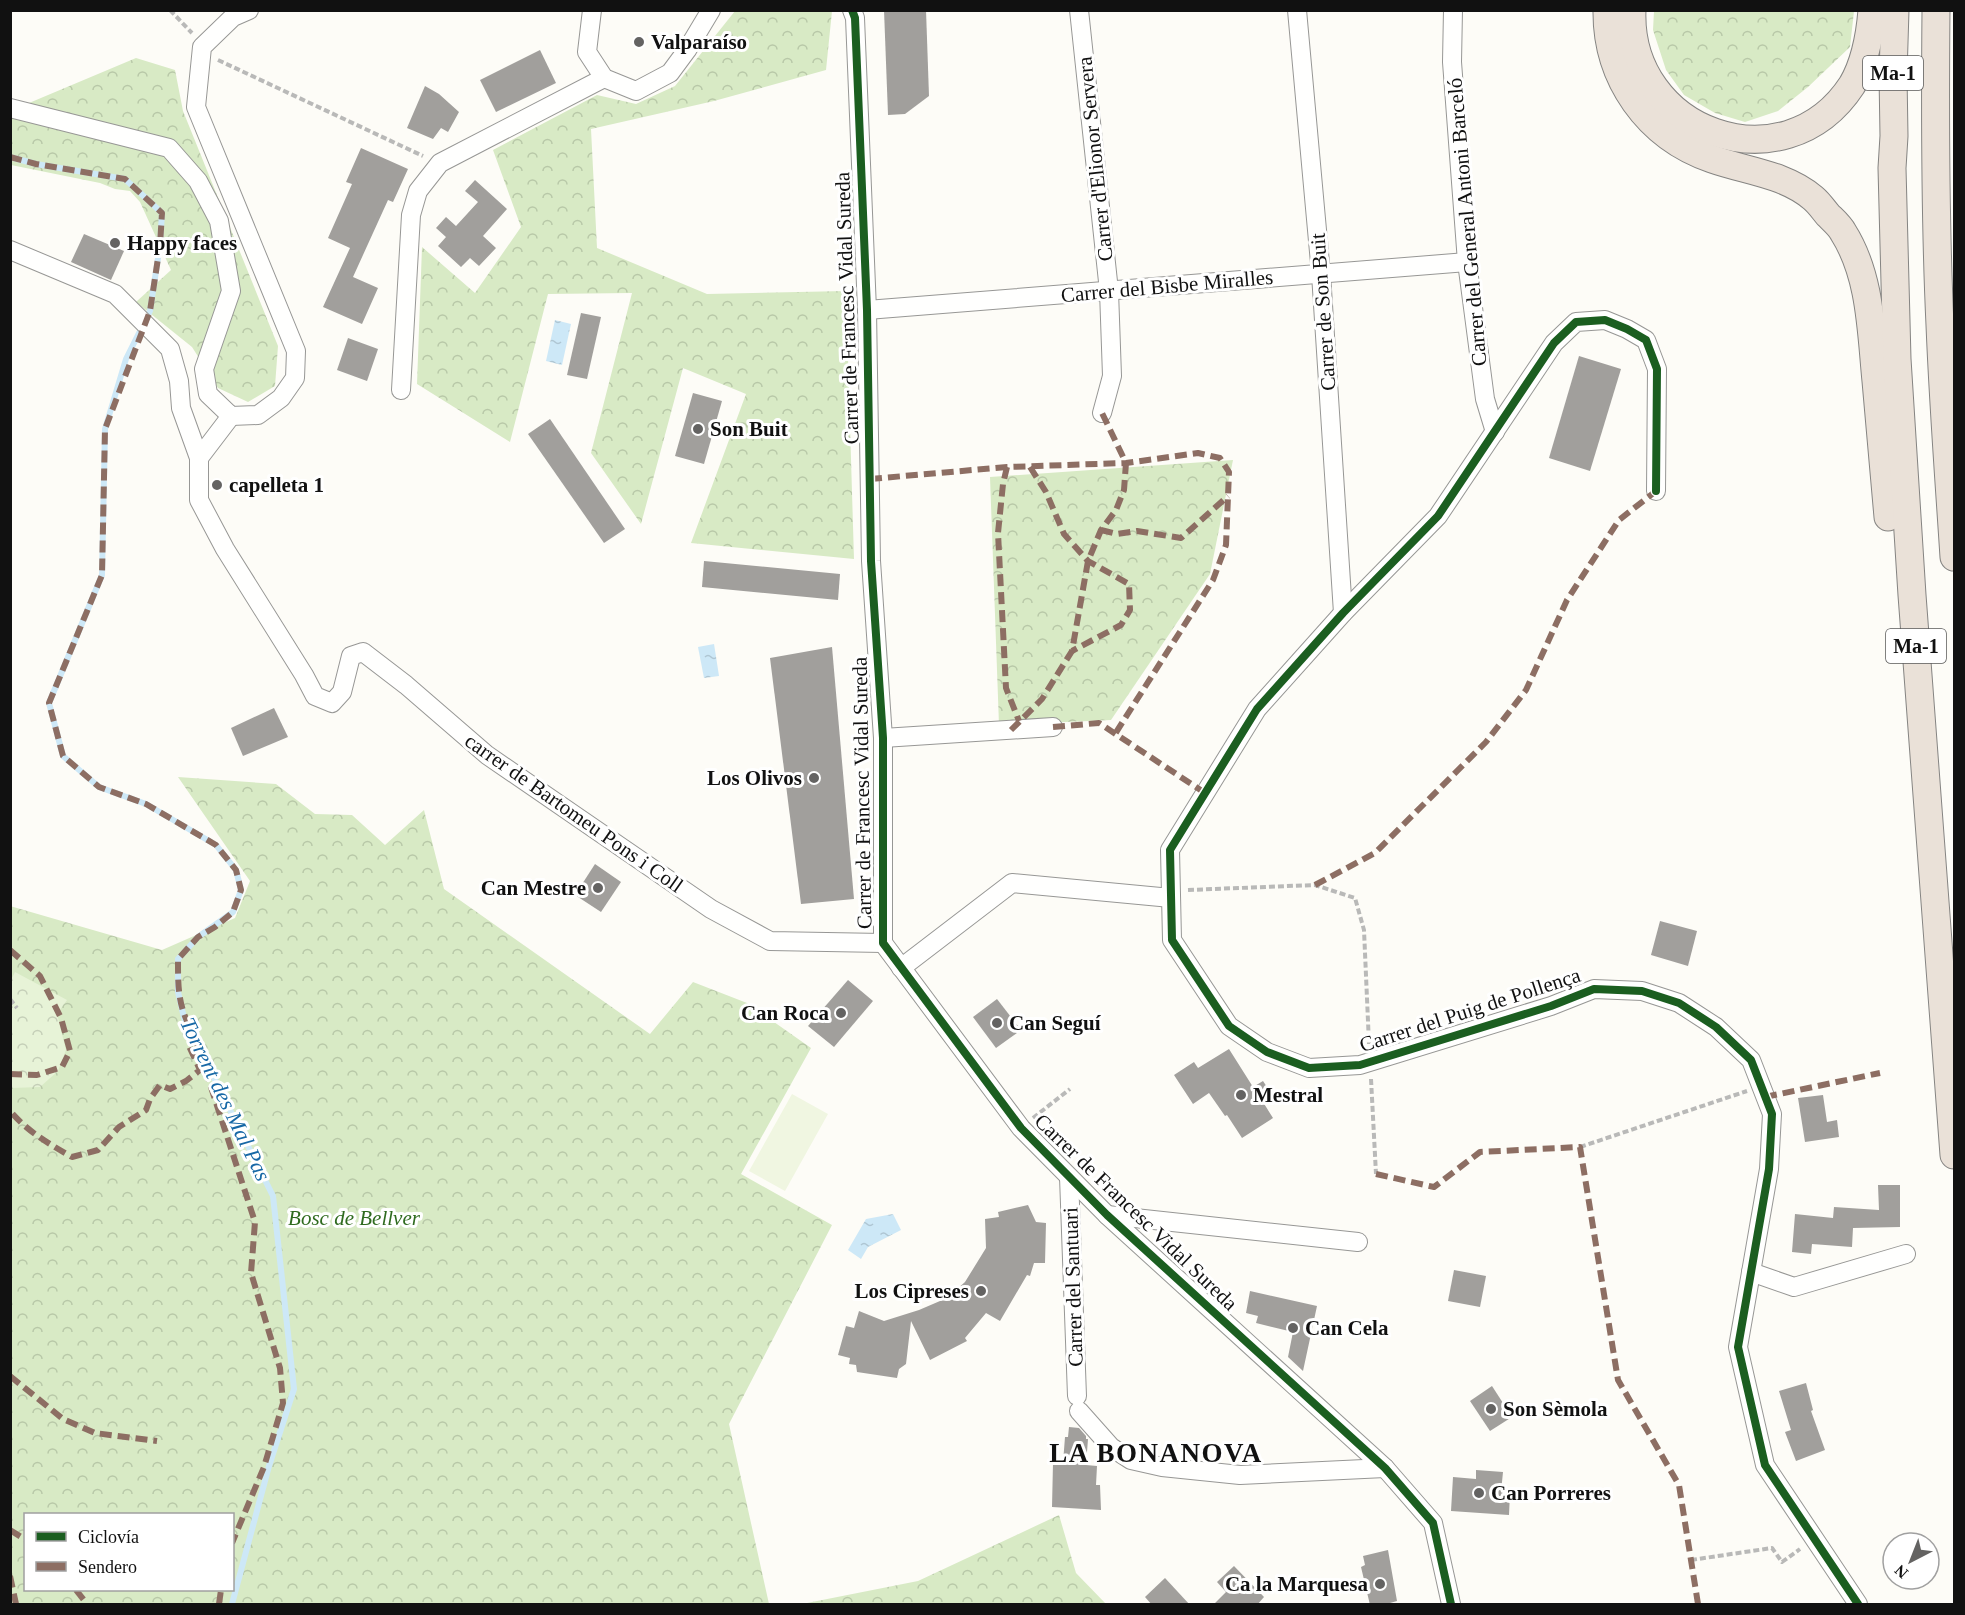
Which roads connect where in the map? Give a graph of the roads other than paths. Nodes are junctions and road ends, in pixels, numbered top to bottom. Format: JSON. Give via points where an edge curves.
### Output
{"nodes":[{"id":1,"x":249,"y":10,"type":"edge"},
{"id":2,"x":592,"y":10,"type":"edge"},
{"id":3,"x":711,"y":10,"type":"edge"},
{"id":4,"x":852,"y":10,"type":"edge"},
{"id":5,"x":1079,"y":10,"type":"edge"},
{"id":6,"x":1297,"y":10,"type":"edge"},
{"id":7,"x":1453,"y":10,"type":"edge"},
{"id":8,"x":1607,"y":10,"type":"edge"},
{"id":9,"x":1632,"y":10,"type":"edge"},
{"id":10,"x":1872,"y":10,"type":"edge"},
{"id":11,"x":1894,"y":10,"type":"edge"},
{"id":12,"x":1936,"y":10,"type":"edge"},
{"id":13,"x":603,"y":78,"type":"junction"},
{"id":14,"x":10,"y":108,"type":"edge"},
{"id":15,"x":10,"y":250,"type":"edge"},
{"id":16,"x":1467,"y":262,"type":"junction"},
{"id":17,"x":1321,"y":274,"type":"junction"},
{"id":18,"x":1109,"y":291,"type":"junction"},
{"id":19,"x":867,"y":310,"type":"junction"},
{"id":20,"x":401,"y":390,"type":"dead end"},
{"id":21,"x":1102,"y":413,"type":"dead end"},
{"id":22,"x":231,"y":416,"type":"junction"},
{"id":23,"x":1495,"y":432,"type":"junction"},
{"id":24,"x":1954,"y":435,"type":"edge"},
{"id":25,"x":199,"y":458,"type":"junction"},
{"id":26,"x":1949,"y":475,"type":"junction"},
{"id":27,"x":1656,"y":491,"type":"dead end"},
{"id":28,"x":1954,"y":557,"type":"edge"},
{"id":29,"x":1343,"y":613,"type":"junction"},
{"id":30,"x":1053,"y":727,"type":"dead end"},
{"id":31,"x":883,"y":738,"type":"junction"},
{"id":32,"x":1933,"y":878,"type":"junction"},
{"id":33,"x":1171,"y":894,"type":"junction"},
{"id":34,"x":883,"y":944,"type":"junction"},
{"id":35,"x":901,"y":968,"type":"junction"},
{"id":36,"x":1954,"y":1155,"type":"edge"},
{"id":37,"x":1069,"y":1177,"type":"junction"},
{"id":38,"x":1107,"y":1215,"type":"junction"},
{"id":39,"x":1358,"y":1242,"type":"dead end"},
{"id":40,"x":1905,"y":1254,"type":"dead end"},
{"id":41,"x":1751,"y":1272,"type":"junction"},
{"id":42,"x":1385,"y":1468,"type":"junction"},
{"id":43,"x":1451,"y":1605,"type":"edge"},
{"id":44,"x":1858,"y":1605,"type":"edge"}],
"edges":[{"from":1,"to":22,"type":"street","via":[[233,17],[202,47],[196,106],[296,351],[295,378],[281,398],[258,415]]},
{"from":2,"to":13,"type":"street","via":[[587,52]]},
{"from":3,"to":13,"type":"street","via":[[669,73],[636,91]]},
{"from":4,"to":19,"type":"street","name":"Carrer de Francesc Vidal Sureda"},
{"from":5,"to":18,"type":"street","name":"Carrer d'Elionor Servera"},
{"from":6,"to":17,"type":"street","name":"Carrer de Son Buit"},
{"from":7,"to":16,"type":"street","name":"Carrer del General Antoni Barceló","via":[[1452,62]]},
{"from":8,"to":32,"type":"highway","via":[[1617,68],[1646,118],[1699,154],[1776,177],[1814,198],[1843,231],[1860,268],[1869,309],[1909,761]]},
{"from":9,"to":10,"type":"highway","via":[[1638,56],[1662,98],[1703,128],[1756,139],[1780,136],[1816,122],[1843,97],[1860,69]]},
{"from":11,"to":32,"type":"highway","number":"Ma-1","via":[[1892,168],[1899,406]]},
{"from":12,"to":26,"type":"highway","number":"Ma-1","via":[[1937,228]]},
{"from":13,"to":20,"type":"street","via":[[440,164],[418,191],[411,214]]},
{"from":14,"to":22,"type":"street","via":[[169,147],[198,181],[219,221],[231,291],[204,369],[208,394]]},
{"from":15,"to":25,"type":"street","via":[[115,294],[170,349],[181,408]]},
{"from":16,"to":17,"type":"street","name":"Carrer del Bisbe Miralles"},
{"from":16,"to":23,"type":"street","name":"Carrer del General Antoni Barceló","via":[[1485,399]]},
{"from":17,"to":18,"type":"street","name":"Carrer del Bisbe Miralles"},
{"from":17,"to":29,"type":"street","name":"Carrer de Son Buit"},
{"from":18,"to":19,"type":"street","name":"Carrer del Bisbe Miralles"},
{"from":18,"to":21,"type":"street","name":"Carrer d'Elionor Servera","via":[[1112,376]]},
{"from":19,"to":31,"type":"street","name":"Carrer de Francesc Vidal Sureda","via":[[871,561]]},
{"from":22,"to":25,"type":"street"},
{"from":23,"to":27,"type":"street","name":"Carrer del Puig de Pollença","via":[[1554,343],[1576,322],[1605,320],[1646,340],[1657,369]]},
{"from":23,"to":29,"type":"street","name":"Carrer del Puig de Pollença","via":[[1438,516]]},
{"from":24,"to":26,"type":"highway"},
{"from":25,"to":34,"type":"street","name":"carrer de Bartomeu Pons i Coll","via":[[199,500],[315,696],[332,703],[342,692],[351,656],[363,652],[487,755],[711,909],[770,940]]},
{"from":26,"to":28,"type":"highway","number":"Ma-1"},
{"from":29,"to":33,"type":"street","name":"Carrer del Puig de Pollença","via":[[1257,709],[1170,850]]},
{"from":30,"to":31,"type":"street"},
{"from":31,"to":34,"type":"street","name":"Carrer de Francesc Vidal Sureda"},
{"from":32,"to":36,"type":"highway","number":"Ma-1"},
{"from":33,"to":35,"type":"street","via":[[1012,883]]},
{"from":33,"to":41,"type":"street","name":"Carrer del Puig de Pollença","via":[[1172,940],[1229,1026],[1267,1052],[1309,1068],[1360,1065],[1594,989],[1642,990],[1679,1003],[1716,1027],[1751,1060],[1772,1114],[1768,1169]]},
{"from":34,"to":35,"type":"street","name":"Carrer de Francesc Vidal Sureda"},
{"from":35,"to":37,"type":"street","name":"Carrer de Francesc Vidal Sureda","via":[[1021,1128]]},
{"from":37,"to":38,"type":"street","name":"Carrer de Francesc Vidal Sureda"},
{"from":37,"to":42,"type":"street","name":"Carrer del Santuari","via":[[1078,1404],[1111,1448],[1131,1460],[1162,1467],[1240,1475]]},
{"from":38,"to":39,"type":"street"},
{"from":38,"to":42,"type":"street","name":"Carrer de Francesc Vidal Sureda"},
{"from":40,"to":41,"type":"street","via":[[1794,1287]]},
{"from":41,"to":44,"type":"street","name":"Carrer del Puig de Pollença","via":[[1738,1347],[1766,1465]]},
{"from":42,"to":43,"type":"street","name":"Carrer de Francesc Vidal Sureda","via":[[1433,1523]]}]}
